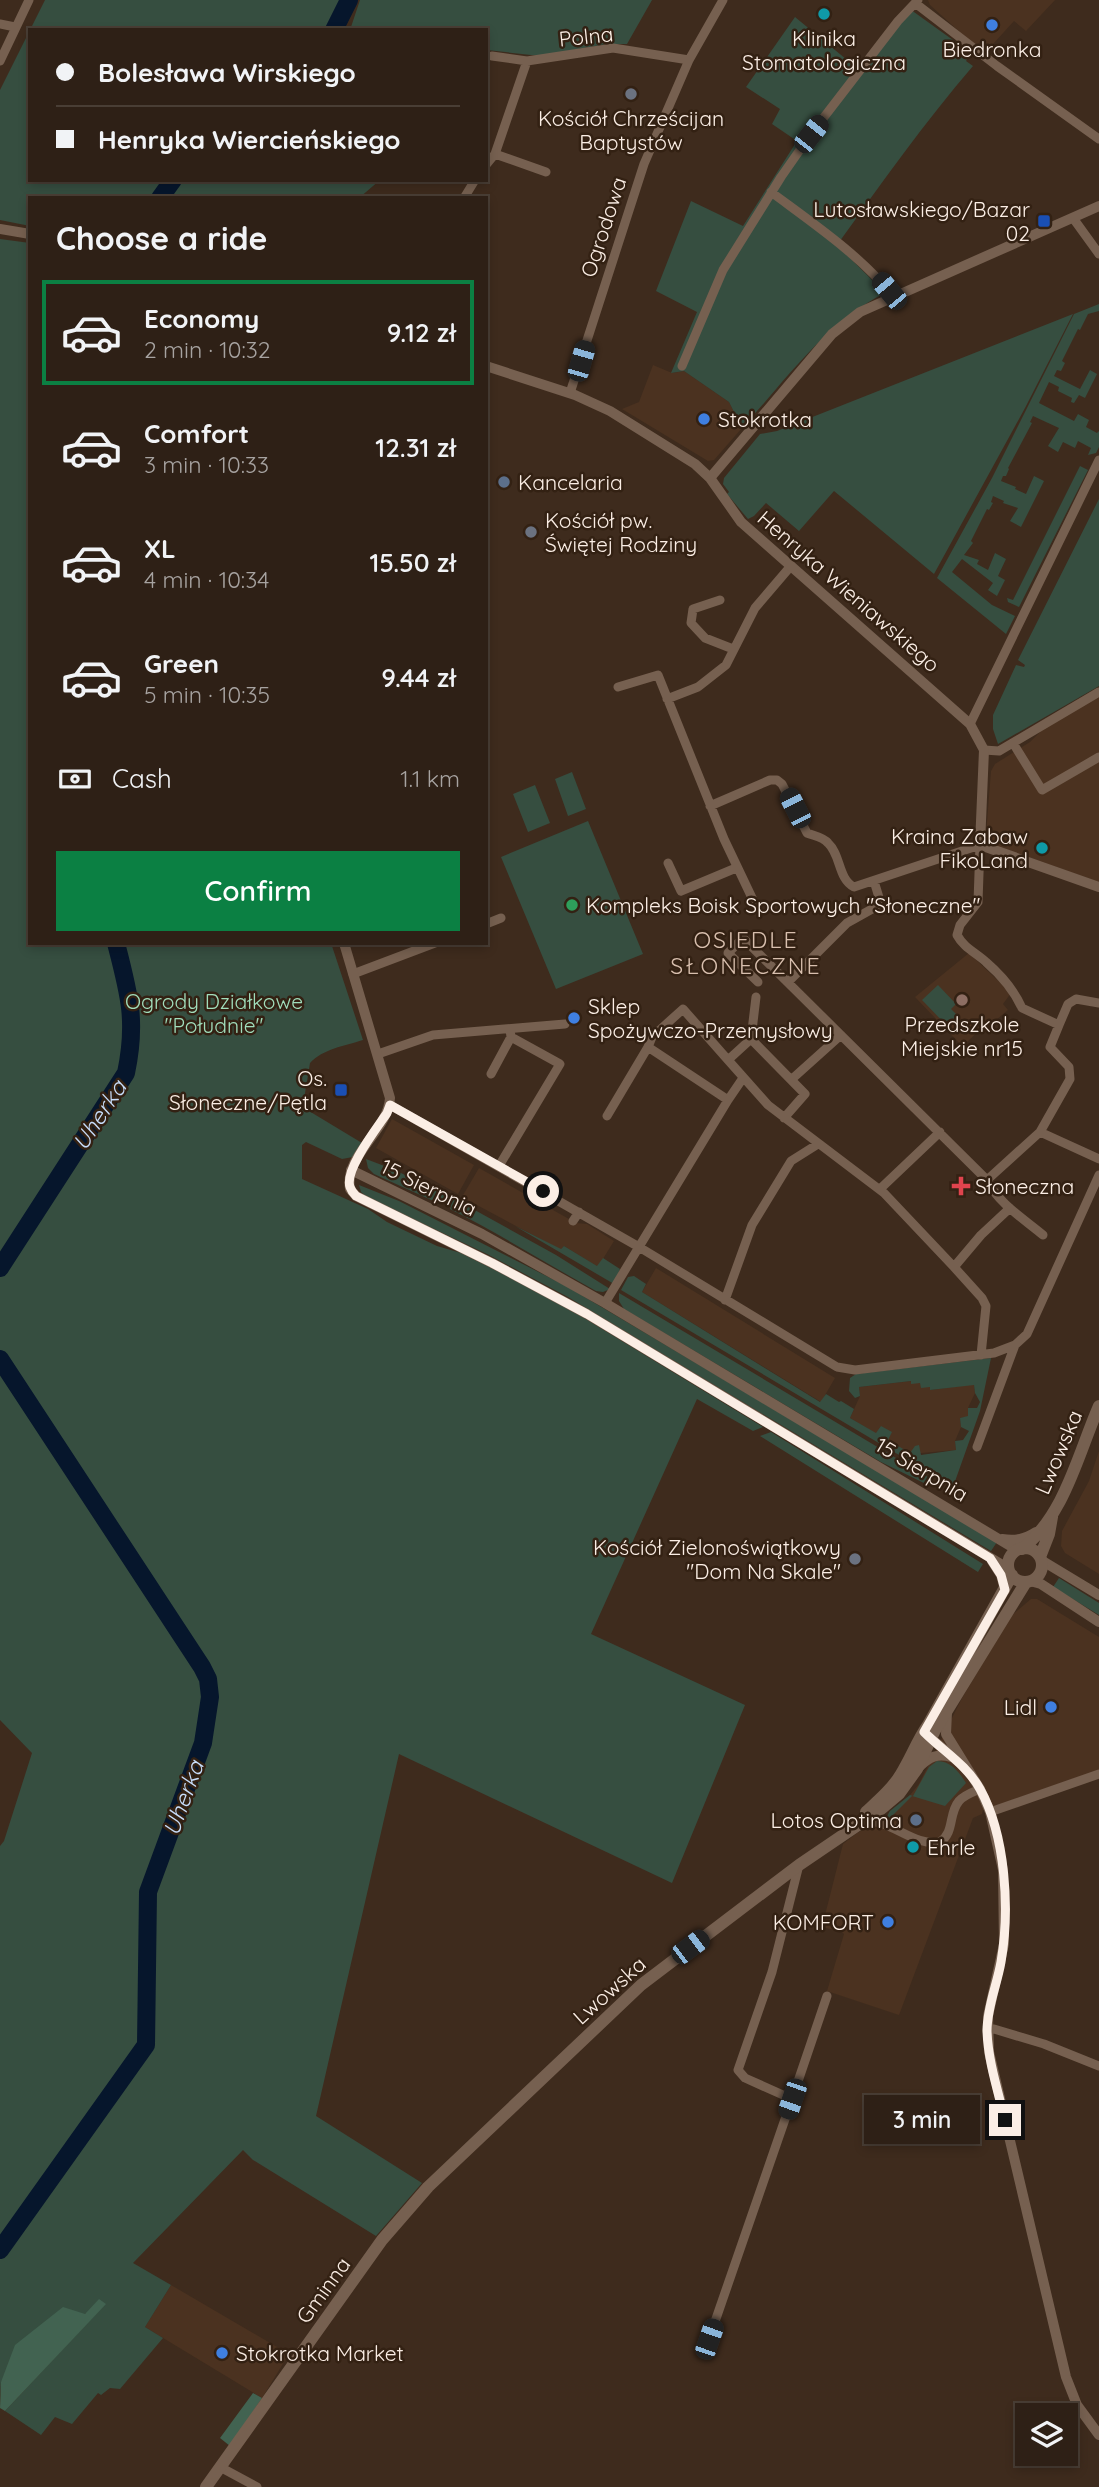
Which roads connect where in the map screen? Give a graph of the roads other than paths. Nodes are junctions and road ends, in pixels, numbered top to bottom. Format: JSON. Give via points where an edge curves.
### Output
{"nodes":[{"id":1,"x":29,"y":0,"type":"edge"},
{"id":2,"x":723,"y":0,"type":"edge"},
{"id":3,"x":916,"y":1,"type":"edge"},
{"id":4,"x":0,"y":24,"type":"edge"},
{"id":5,"x":15,"y":27,"type":"junction"},
{"id":6,"x":492,"y":56,"type":"dead end"},
{"id":7,"x":689,"y":60,"type":"junction"},
{"id":8,"x":0,"y":61,"type":"edge"},
{"id":9,"x":527,"y":61,"type":"junction"},
{"id":10,"x":1099,"y":139,"type":"edge"},
{"id":11,"x":495,"y":155,"type":"junction"},
{"id":12,"x":488,"y":163,"type":"edge"},
{"id":13,"x":547,"y":172,"type":"dead end"},
{"id":14,"x":771,"y":192,"type":"junction"},
{"id":15,"x":1099,"y":206,"type":"edge"},
{"id":16,"x":1073,"y":218,"type":"junction"},
{"id":17,"x":0,"y":229,"type":"edge"},
{"id":18,"x":28,"y":234,"type":"edge"},
{"id":19,"x":1099,"y":254,"type":"edge"},
{"id":20,"x":894,"y":297,"type":"junction"},
{"id":21,"x":682,"y":366,"type":"dead end"},
{"id":22,"x":488,"y":367,"type":"edge"},
{"id":23,"x":570,"y":393,"type":"junction"},
{"id":24,"x":1099,"y":460,"type":"edge"},
{"id":25,"x":710,"y":478,"type":"junction"},
{"id":26,"x":790,"y":568,"type":"junction"},
{"id":27,"x":720,"y":600,"type":"dead end"},
{"id":28,"x":733,"y":649,"type":"junction"},
{"id":29,"x":618,"y":687,"type":"dead end"},
{"id":30,"x":1099,"y":692,"type":"edge"},
{"id":31,"x":667,"y":699,"type":"junction"},
{"id":32,"x":970,"y":724,"type":"junction"},
{"id":33,"x":1013,"y":743,"type":"junction"},
{"id":34,"x":984,"y":750,"type":"junction"},
{"id":35,"x":1099,"y":757,"type":"edge"},
{"id":36,"x":710,"y":806,"type":"junction"},
{"id":37,"x":980,"y":845,"type":"junction"},
{"id":38,"x":668,"y":863,"type":"dead end"},
{"id":39,"x":736,"y":868,"type":"junction"},
{"id":40,"x":874,"y":881,"type":"junction"},
{"id":41,"x":1099,"y":887,"type":"edge"},
{"id":42,"x":754,"y":902,"type":"dead end"},
{"id":43,"x":501,"y":918,"type":"dead end"},
{"id":44,"x":488,"y":923,"type":"edge"},
{"id":45,"x":345,"y":945,"type":"edge"},
{"id":46,"x":430,"y":945,"type":"edge"},
{"id":47,"x":353,"y":974,"type":"junction"},
{"id":48,"x":758,"y":982,"type":"dead end"},
{"id":49,"x":788,"y":982,"type":"junction"},
{"id":50,"x":756,"y":997,"type":"dead end"},
{"id":51,"x":1099,"y":1003,"type":"edge"},
{"id":52,"x":565,"y":1024,"type":"dead end"},
{"id":53,"x":1059,"y":1025,"type":"junction"},
{"id":54,"x":511,"y":1033,"type":"junction"},
{"id":55,"x":841,"y":1035,"type":"junction"},
{"id":56,"x":751,"y":1039,"type":"junction"},
{"id":57,"x":648,"y":1046,"type":"junction"},
{"id":58,"x":378,"y":1054,"type":"junction"},
{"id":59,"x":728,"y":1060,"type":"junction"},
{"id":60,"x":491,"y":1074,"type":"dead end"},
{"id":61,"x":743,"y":1078,"type":"junction"},
{"id":62,"x":792,"y":1079,"type":"junction"},
{"id":63,"x":729,"y":1100,"type":"junction"},
{"id":64,"x":390,"y":1105,"type":"junction"},
{"id":65,"x":607,"y":1116,"type":"dead end"},
{"id":66,"x":784,"y":1118,"type":"junction"},
{"id":67,"x":940,"y":1132,"type":"junction"},
{"id":68,"x":1040,"y":1132,"type":"junction"},
{"id":69,"x":451,"y":1138,"type":"junction"},
{"id":70,"x":818,"y":1144,"type":"junction"},
{"id":71,"x":445,"y":1149,"type":"dead end"},
{"id":72,"x":1099,"y":1160,"type":"edge"},
{"id":73,"x":499,"y":1166,"type":"junction"},
{"id":74,"x":351,"y":1170,"type":"junction"},
{"id":75,"x":1099,"y":1175,"type":"edge"},
{"id":76,"x":987,"y":1180,"type":"junction"},
{"id":77,"x":880,"y":1189,"type":"junction"},
{"id":78,"x":1010,"y":1208,"type":"junction"},
{"id":79,"x":579,"y":1212,"type":"junction"},
{"id":80,"x":573,"y":1221,"type":"dead end"},
{"id":81,"x":1043,"y":1235,"type":"dead end"},
{"id":82,"x":639,"y":1247,"type":"junction"},
{"id":83,"x":954,"y":1268,"type":"junction"},
{"id":84,"x":724,"y":1300,"type":"junction"},
{"id":85,"x":605,"y":1303,"type":"junction"},
{"id":86,"x":1016,"y":1345,"type":"junction"},
{"id":87,"x":981,"y":1355,"type":"junction"},
{"id":88,"x":1098,"y":1410,"type":"edge"},
{"id":89,"x":977,"y":1447,"type":"dead end"},
{"id":90,"x":1045,"y":1532,"type":"junction"},
{"id":91,"x":1002,"y":1539,"type":"junction"},
{"id":92,"x":1020,"y":1549,"type":"junction"},
{"id":93,"x":990,"y":1558,"type":"junction"},
{"id":94,"x":1041,"y":1559,"type":"junction"},
{"id":95,"x":1060,"y":1571,"type":"junction"},
{"id":96,"x":1010,"y":1572,"type":"junction"},
{"id":97,"x":1028,"y":1581,"type":"junction"},
{"id":98,"x":1048,"y":1590,"type":"junction"},
{"id":99,"x":1010,"y":1593,"type":"junction"},
{"id":100,"x":1099,"y":1595,"type":"edge"},
{"id":101,"x":1099,"y":1622,"type":"edge"},
{"id":102,"x":947,"y":1712,"type":"junction"},
{"id":103,"x":929,"y":1731,"type":"junction"},
{"id":104,"x":951,"y":1744,"type":"junction"},
{"id":105,"x":955,"y":1759,"type":"junction"},
{"id":106,"x":917,"y":1769,"type":"junction"},
{"id":107,"x":966,"y":1769,"type":"junction"},
{"id":108,"x":1099,"y":1774,"type":"edge"},
{"id":109,"x":980,"y":1789,"type":"junction"},
{"id":110,"x":888,"y":1792,"type":"junction"},
{"id":111,"x":990,"y":1812,"type":"junction"},
{"id":112,"x":877,"y":1817,"type":"junction"},
{"id":113,"x":833,"y":1841,"type":"junction"},
{"id":114,"x":799,"y":1865,"type":"junction"},
{"id":115,"x":827,"y":1996,"type":"dead end"},
{"id":116,"x":987,"y":2030,"type":"junction"},
{"id":117,"x":1099,"y":2066,"type":"edge"},
{"id":118,"x":792,"y":2099,"type":"junction"},
{"id":119,"x":428,"y":2186,"type":"joint"},
{"id":120,"x":709,"y":2339,"type":"dead end"},
{"id":121,"x":1099,"y":2435,"type":"edge"},
{"id":122,"x":220,"y":2467,"type":"junction"},
{"id":123,"x":206,"y":2487,"type":"edge"},
{"id":124,"x":257,"y":2487,"type":"edge"}],
"edges":[{"from":1,"to":5,"type":"street"},
{"from":2,"to":7,"type":"street","name":"Ogrodowa"},
{"from":3,"to":10,"type":"street"},
{"from":3,"to":14,"type":"street"},
{"from":4,"to":5,"type":"street"},
{"from":5,"to":8,"type":"street"},
{"from":6,"to":9,"type":"street","name":"Polna"},
{"from":7,"to":9,"type":"street","name":"Polna","via":[[614,48]]},
{"from":7,"to":23,"type":"street","name":"Ogrodowa","via":[[638,180]]},
{"from":9,"to":11,"type":"street"},
{"from":11,"to":12,"type":"street"},
{"from":11,"to":13,"type":"street"},
{"from":14,"to":20,"type":"street","via":[[850,252]]},
{"from":14,"to":21,"type":"street","via":[[723,270]]},
{"from":15,"to":16,"type":"street"},
{"from":16,"to":19,"type":"street"},
{"from":16,"to":20,"type":"street"},
{"from":17,"to":18,"type":"street"},
{"from":20,"to":25,"type":"street","via":[[860,312],[832,334]]},
{"from":22,"to":23,"type":"street"},
{"from":23,"to":25,"type":"street","name":"Henryka Wieniawskiego","via":[[620,417]]},
{"from":24,"to":32,"type":"street"},
{"from":25,"to":26,"type":"street","name":"Henryka Wieniawskiego","via":[[741,522]]},
{"from":26,"to":28,"type":"street","via":[[755,608]]},
{"from":26,"to":32,"type":"street","name":"Henryka Wieniawskiego"},
{"from":27,"to":28,"type":"street","via":[[693,609],[691,623],[705,638]]},
{"from":28,"to":31,"type":"street","via":[[726,666],[708,680]]},
{"from":29,"to":31,"type":"street","via":[[658,675]]},
{"from":30,"to":33,"type":"street"},
{"from":31,"to":36,"type":"street"},
{"from":32,"to":34,"type":"street","name":"Henryka Wieniawskiego"},
{"from":33,"to":34,"type":"street","via":[[999,751]]},
{"from":33,"to":35,"type":"street","via":[[1042,790]]},
{"from":34,"to":37,"type":"street"},
{"from":36,"to":39,"type":"street"},
{"from":36,"to":40,"type":"street","via":[[777,780],[807,833],[831,846],[849,885]]},
{"from":37,"to":40,"type":"street"},
{"from":37,"to":41,"type":"street"},
{"from":37,"to":53,"type":"street","via":[[978,902],[957,935],[1015,993],[1022,1008]]},
{"from":38,"to":39,"type":"street","via":[[681,891]]},
{"from":39,"to":42,"type":"street"},
{"from":40,"to":49,"type":"street","via":[[881,904],[847,923]]},
{"from":43,"to":44,"type":"street"},
{"from":45,"to":47,"type":"street"},
{"from":46,"to":47,"type":"street"},
{"from":47,"to":58,"type":"street"},
{"from":48,"to":49,"type":"street","via":[[729,953],[743,938]]},
{"from":49,"to":55,"type":"street"},
{"from":50,"to":56,"type":"street"},
{"from":51,"to":53,"type":"street","via":[[1076,999],[1068,1004]]},
{"from":52,"to":54,"type":"street"},
{"from":53,"to":68,"type":"street","via":[[1050,1047],[1069,1067],[1070,1079]]},
{"from":54,"to":58,"type":"street","via":[[433,1035]]},
{"from":54,"to":60,"type":"street"},
{"from":54,"to":73,"type":"street","via":[[560,1065]]},
{"from":55,"to":62,"type":"street"},
{"from":55,"to":67,"type":"street"},
{"from":56,"to":59,"type":"street"},
{"from":56,"to":62,"type":"street"},
{"from":57,"to":59,"type":"street","via":[[683,1009]]},
{"from":57,"to":63,"type":"street"},
{"from":57,"to":65,"type":"street"},
{"from":58,"to":64,"type":"street"},
{"from":59,"to":61,"type":"street"},
{"from":61,"to":63,"type":"street"},
{"from":61,"to":66,"type":"street"},
{"from":62,"to":66,"type":"street","via":[[805,1094]]},
{"from":63,"to":82,"type":"street"},
{"from":64,"to":69,"type":"street"},
{"from":64,"to":74,"type":"street"},
{"from":66,"to":70,"type":"street"},
{"from":67,"to":76,"type":"street"},
{"from":67,"to":77,"type":"street"},
{"from":68,"to":72,"type":"street"},
{"from":68,"to":76,"type":"street"},
{"from":69,"to":71,"type":"street"},
{"from":69,"to":73,"type":"street"},
{"from":70,"to":77,"type":"street"},
{"from":70,"to":84,"type":"street","via":[[791,1161],[752,1225]]},
{"from":73,"to":79,"type":"street"},
{"from":74,"to":85,"type":"street","name":"15 Sierpnia","via":[[482,1234]]},
{"from":74,"to":93,"type":"street","name":"15 Sierpnia","via":[[350,1189],[356,1196],[587,1314]]},
{"from":75,"to":86,"type":"street","via":[[1027,1334]]},
{"from":76,"to":78,"type":"street"},
{"from":77,"to":83,"type":"street"},
{"from":78,"to":81,"type":"street"},
{"from":78,"to":83,"type":"street"},
{"from":79,"to":80,"type":"street"},
{"from":79,"to":82,"type":"street"},
{"from":82,"to":84,"type":"street"},
{"from":82,"to":85,"type":"street"},
{"from":83,"to":87,"type":"street","via":[[986,1307]]},
{"from":84,"to":87,"type":"street","via":[[845,1369]]},
{"from":85,"to":91,"type":"street","name":"15 Sierpnia"},
{"from":86,"to":87,"type":"street"},
{"from":86,"to":89,"type":"street"},
{"from":88,"to":90,"type":"main road","name":"Lwowska"},
{"from":90,"to":91,"type":"street","via":[[1014,1541]]},
{"from":90,"to":92,"type":"main road","name":"Lwowska"},
{"from":90,"to":94,"type":"main road","name":"Lwowska"},
{"from":90,"to":95,"type":"street","via":[[1050,1555]]},
{"from":91,"to":92,"type":"street","name":"15 Sierpnia"},
{"from":92,"to":94,"type":"main road","via":[[1032,1550]]},
{"from":92,"to":96,"type":"main road","via":[[1011,1556]]},
{"from":93,"to":96,"type":"street","name":"15 Sierpnia"},
{"from":93,"to":99,"type":"street"},
{"from":94,"to":95,"type":"street"},
{"from":94,"to":97,"type":"main road","via":[[1040,1572]]},
{"from":95,"to":100,"type":"street"},
{"from":96,"to":97,"type":"main road","via":[[1016,1579]]},
{"from":96,"to":99,"type":"main road","name":"Lwowska"},
{"from":97,"to":98,"type":"street"},
{"from":97,"to":99,"type":"main road","name":"Lwowska"},
{"from":98,"to":99,"type":"street"},
{"from":98,"to":101,"type":"street"},
{"from":99,"to":102,"type":"main road","name":"Lwowska"},
{"from":99,"to":103,"type":"main road","name":"Lwowska"},
{"from":102,"to":103,"type":"main road","name":"Lwowska"},
{"from":102,"to":104,"type":"street","via":[[945,1729]]},
{"from":103,"to":104,"type":"street"},
{"from":103,"to":105,"type":"street"},
{"from":103,"to":106,"type":"main road","name":"Lwowska"},
{"from":103,"to":110,"type":"main road","name":"Lwowska"},
{"from":104,"to":107,"type":"street"},
{"from":105,"to":106,"type":"street","via":[[936,1755]]},
{"from":105,"to":107,"type":"street"},
{"from":106,"to":112,"type":"main road","name":"Lwowska"},
{"from":107,"to":109,"type":"street"},
{"from":108,"to":111,"type":"street"},
{"from":109,"to":111,"type":"street"},
{"from":109,"to":112,"type":"street","via":[[959,1801],[950,1833],[940,1842],[924,1842]]},
{"from":110,"to":112,"type":"street","name":"Lwowska"},
{"from":110,"to":113,"type":"main road","name":"Lwowska"},
{"from":111,"to":116,"type":"street","via":[[1003,1870],[1004,1931]]},
{"from":112,"to":113,"type":"main road","name":"Lwowska"},
{"from":113,"to":114,"type":"main road","name":"Lwowska"},
{"from":114,"to":118,"type":"street","via":[[772,1972],[738,2070],[745,2078]]},
{"from":114,"to":119,"type":"main road","name":"Lwowska","via":[[641,1985]]},
{"from":115,"to":118,"type":"street"},
{"from":116,"to":117,"type":"street","via":[[1044,2044]]},
{"from":116,"to":121,"type":"street","via":[[1066,2377],[1077,2405]]},
{"from":118,"to":120,"type":"street"},
{"from":119,"to":122,"type":"main road","name":"Gminna","via":[[391,2229]]},
{"from":122,"to":123,"type":"main road","name":"Gminna"},
{"from":122,"to":124,"type":"street"}]}
